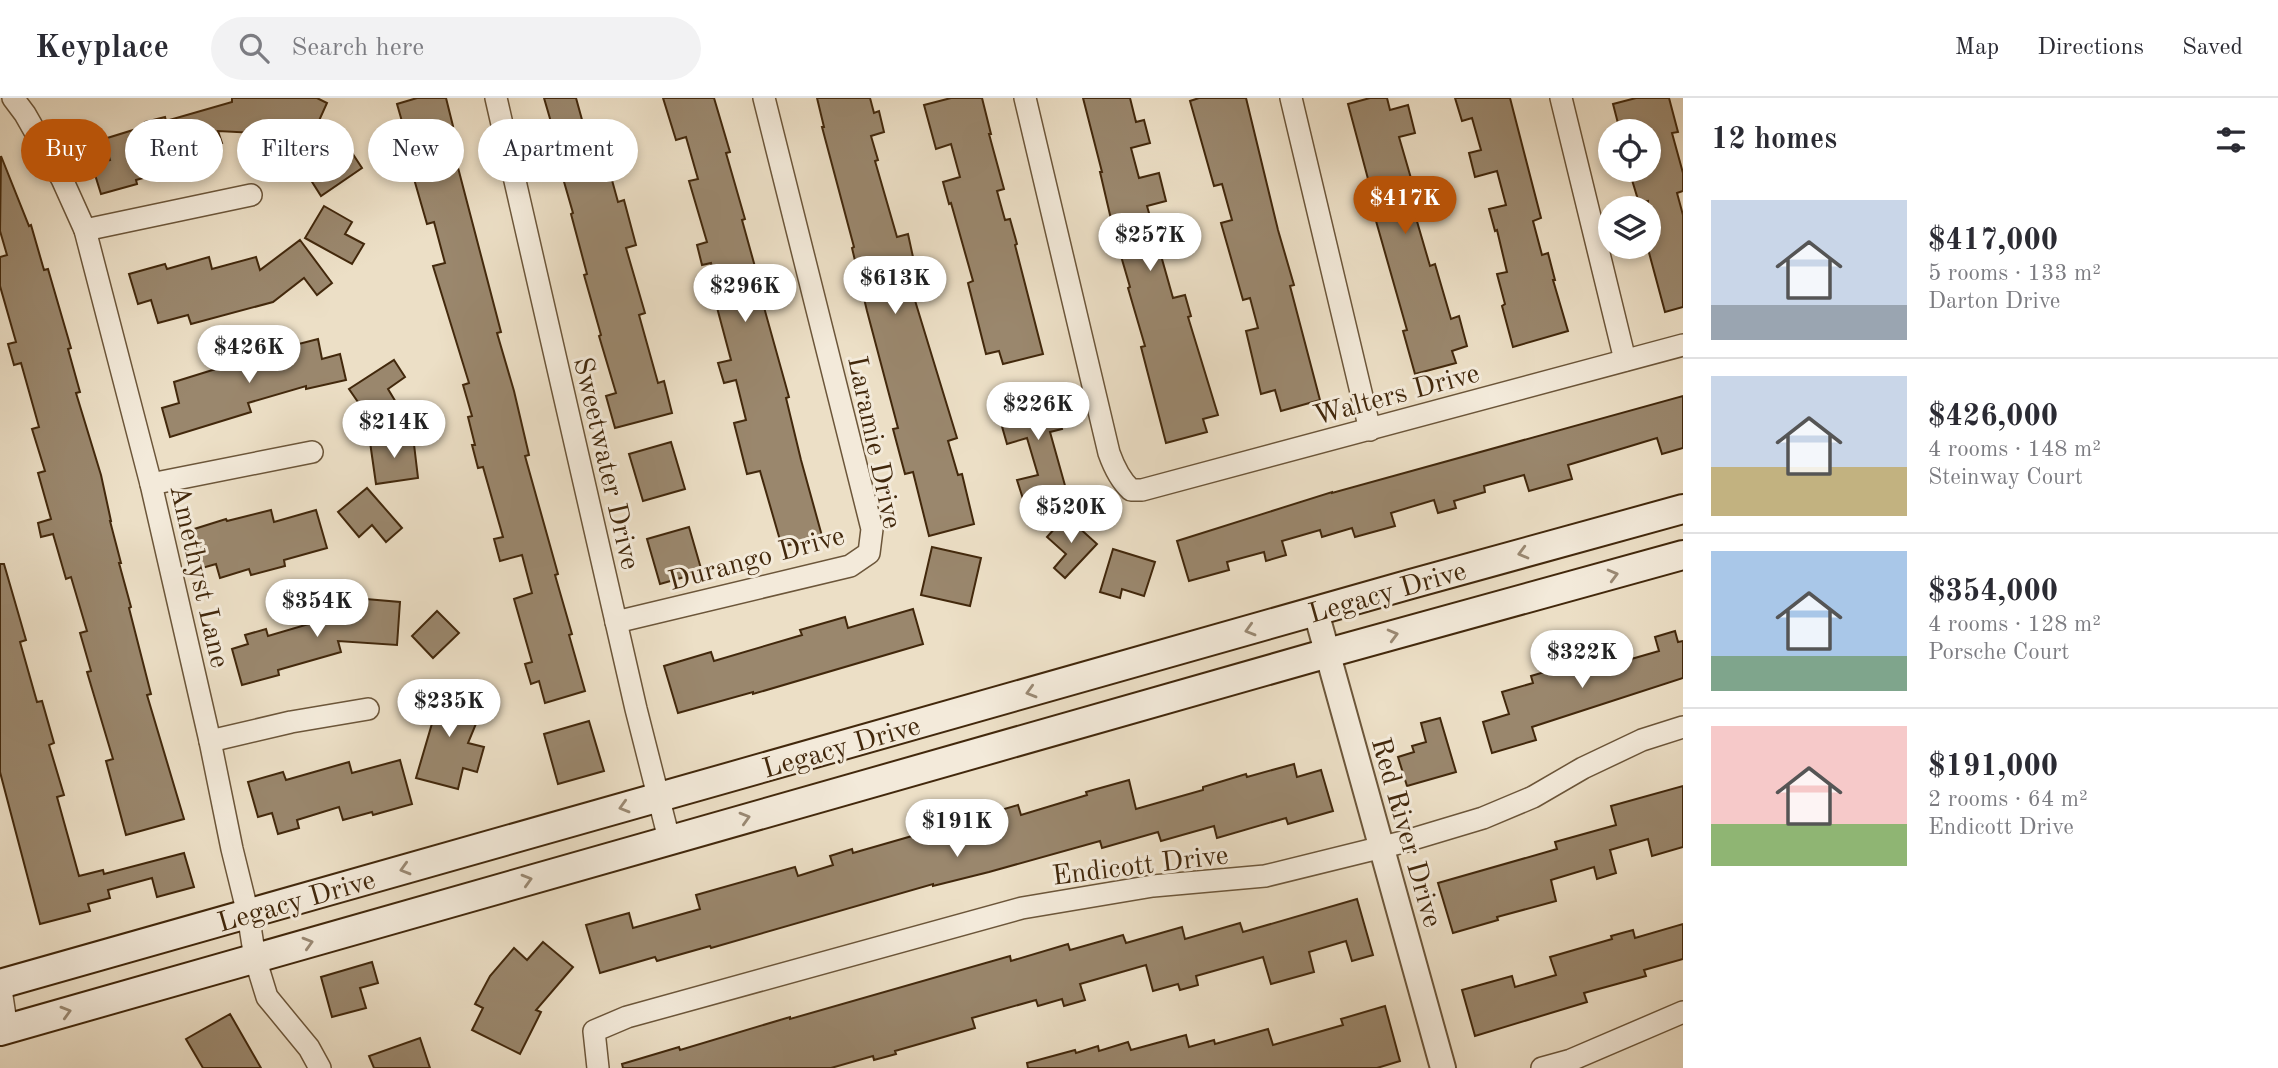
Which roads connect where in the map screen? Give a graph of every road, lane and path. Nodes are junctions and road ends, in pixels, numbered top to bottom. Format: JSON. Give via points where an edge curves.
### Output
{"nodes":[{"id":1,"x":13,"y":98,"type":"edge"},
{"id":2,"x":496,"y":98,"type":"edge"},
{"id":3,"x":764,"y":98,"type":"edge"},
{"id":4,"x":1025,"y":98,"type":"edge"},
{"id":5,"x":1291,"y":98,"type":"edge"},
{"id":6,"x":1561,"y":98,"type":"edge"},
{"id":7,"x":251,"y":195,"type":"dead end"},
{"id":8,"x":85,"y":230,"type":"junction"},
{"id":9,"x":1683,"y":345,"type":"edge"},
{"id":10,"x":1625,"y":360,"type":"junction"},
{"id":11,"x":1370,"y":430,"type":"junction"},
{"id":12,"x":312,"y":452,"type":"dead end"},
{"id":13,"x":151,"y":484,"type":"junction"},
{"id":14,"x":1683,"y":509,"type":"edge"},
{"id":15,"x":869,"y":553,"type":"joint"},
{"id":16,"x":1683,"y":555,"type":"edge"},
{"id":17,"x":1316,"y":612,"type":"junction"},
{"id":18,"x":616,"y":622,"type":"junction"},
{"id":19,"x":1328,"y":653,"type":"junction"},
{"id":20,"x":368,"y":709,"type":"dead end"},
{"id":21,"x":1683,"y":727,"type":"edge"},
{"id":22,"x":210,"y":741,"type":"junction"},
{"id":23,"x":659,"y":797,"type":"junction"},
{"id":24,"x":669,"y":839,"type":"junction"},
{"id":25,"x":1383,"y":847,"type":"junction"},
{"id":26,"x":248,"y":914,"type":"junction"},
{"id":27,"x":255,"y":958,"type":"junction"},
{"id":28,"x":0,"y":984,"type":"edge"},
{"id":29,"x":1683,"y":1012,"type":"edge"},
{"id":30,"x":4,"y":1030,"type":"edge"},
{"id":31,"x":320,"y":1068,"type":"edge"},
{"id":32,"x":598,"y":1068,"type":"edge"},
{"id":33,"x":1443,"y":1068,"type":"edge"},
{"id":34,"x":1542,"y":1068,"type":"edge"}],
"edges":[{"from":1,"to":8,"type":"street","name":"Amethyst Lane","via":[[62,179]]},
{"from":2,"to":18,"type":"street","name":"Sweetwater Drive"},
{"from":3,"to":15,"type":"street","name":"Laramie Drive","via":[[872,530]]},
{"from":4,"to":11,"type":"street","name":"Walters Drive","via":[[1109,453],[1124,484],[1142,490]]},
{"from":5,"to":11,"type":"street"},
{"from":6,"to":10,"type":"street"},
{"from":7,"to":8,"type":"street"},
{"from":8,"to":13,"type":"street","name":"Amethyst Lane"},
{"from":9,"to":10,"type":"street","name":"Walters Drive"},
{"from":10,"to":11,"type":"street","name":"Walters Drive"},
{"from":12,"to":13,"type":"street"},
{"from":13,"to":22,"type":"street","name":"Amethyst Lane"},
{"from":14,"to":17,"type":"main road","name":"Legacy Drive","one_way":true},
{"from":15,"to":18,"type":"street","name":"Durango Drive","via":[[850,566]]},
{"from":19,"to":16,"type":"main road","name":"Legacy Drive","one_way":true},
{"from":17,"to":19,"type":"street","name":"Red River Drive"},
{"from":17,"to":23,"type":"main road","name":"Legacy Drive","one_way":true},
{"from":18,"to":23,"type":"street","name":"Sweetwater Drive"},
{"from":24,"to":19,"type":"main road","name":"Legacy Drive","one_way":true},
{"from":19,"to":25,"type":"street","name":"Red River Drive"},
{"from":20,"to":22,"type":"street"},
{"from":21,"to":25,"type":"street","name":"Endicott Drive","via":[[1642,740],[1483,818]]},
{"from":22,"to":26,"type":"street","name":"Amethyst Lane"},
{"from":23,"to":24,"type":"street","name":"Sweetwater Drive"},
{"from":23,"to":26,"type":"main road","name":"Legacy Drive","one_way":true},
{"from":27,"to":24,"type":"main road","name":"Legacy Drive","one_way":true},
{"from":25,"to":32,"type":"street","name":"Endicott Drive","via":[[1265,876],[1153,886],[1022,908],[627,1017],[594,1031]]},
{"from":25,"to":33,"type":"street","name":"Red River Drive"},
{"from":26,"to":27,"type":"street","name":"Amethyst Lane"},
{"from":26,"to":28,"type":"main road","name":"Legacy Drive"},
{"from":30,"to":27,"type":"main road","name":"Legacy Drive","one_way":true},
{"from":27,"to":31,"type":"street","name":"Amethyst Lane","via":[[267,997]]},
{"from":28,"to":30,"type":"street"},
{"from":29,"to":34,"type":"street","via":[[1572,1060]]}]}
